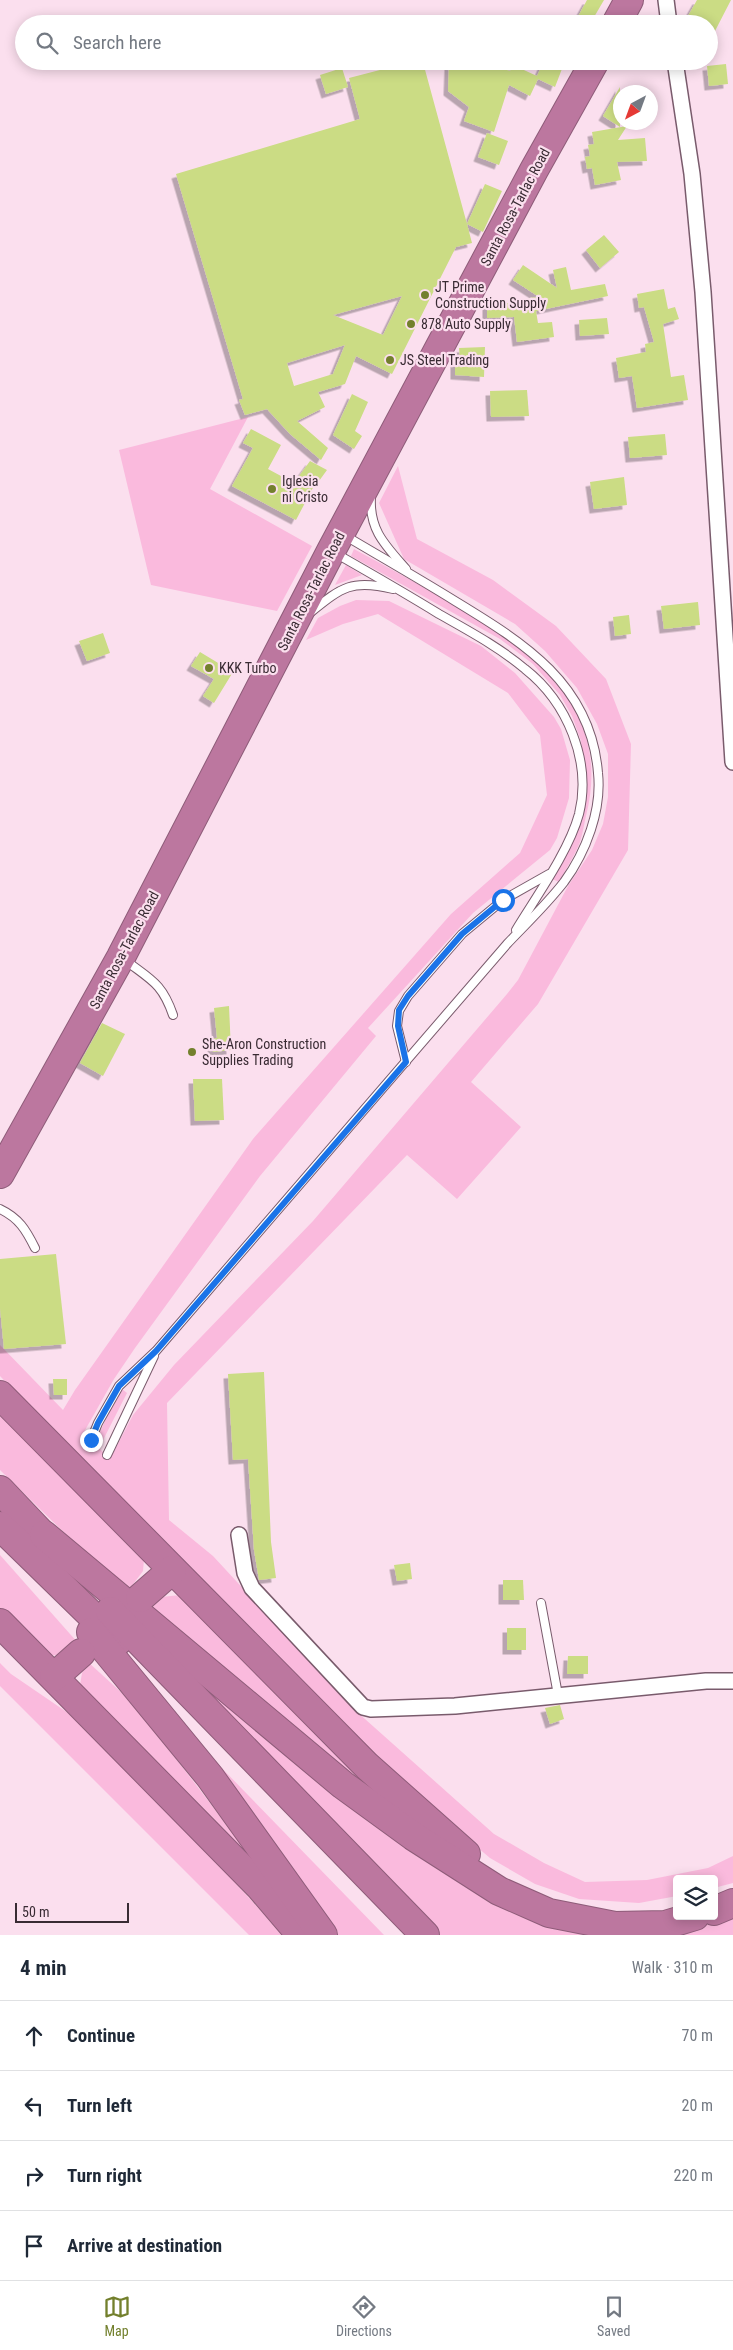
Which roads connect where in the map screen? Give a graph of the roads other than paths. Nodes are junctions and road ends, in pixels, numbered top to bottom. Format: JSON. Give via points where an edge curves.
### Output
{"nodes":[{"id":1,"x":629,"y":0,"type":"edge"},
{"id":2,"x":666,"y":0,"type":"edge"},
{"id":3,"x":621,"y":15,"type":"edge"},
{"id":4,"x":668,"y":15,"type":"edge"},
{"id":5,"x":590,"y":70,"type":"edge"},
{"id":6,"x":676,"y":70,"type":"edge"},
{"id":7,"x":373,"y":474,"type":"junction"},
{"id":8,"x":336,"y":542,"type":"junction"},
{"id":9,"x":411,"y":574,"type":"junction"},
{"id":10,"x":401,"y":591,"type":"junction"},
{"id":11,"x":292,"y":627,"type":"junction"},
{"id":12,"x":733,"y":762,"type":"edge"},
{"id":13,"x":549,"y":874,"type":"junction"},
{"id":14,"x":507,"y":944,"type":"junction"},
{"id":15,"x":121,"y":957,"type":"junction"},
{"id":16,"x":174,"y":1016,"type":"dead end"},
{"id":17,"x":406,"y":1062,"type":"junction"},
{"id":18,"x":0,"y":1174,"type":"edge"},
{"id":19,"x":0,"y":1209,"type":"edge"},
{"id":20,"x":35,"y":1248,"type":"dead end"},
{"id":21,"x":156,"y":1351,"type":"junction"},
{"id":22,"x":0,"y":1395,"type":"edge"},
{"id":23,"x":91,"y":1440,"type":"dead end"},
{"id":24,"x":107,"y":1455,"type":"dead end"},
{"id":25,"x":0,"y":1490,"type":"edge"},
{"id":26,"x":0,"y":1526,"type":"edge"},
{"id":27,"x":239,"y":1535,"type":"dead end"},
{"id":28,"x":35,"y":1544,"type":"junction"},
{"id":29,"x":172,"y":1570,"type":"junction"},
{"id":30,"x":140,"y":1598,"type":"dead end"},
{"id":31,"x":541,"y":1603,"type":"dead end"},
{"id":32,"x":0,"y":1623,"type":"edge"},
{"id":33,"x":0,"y":1646,"type":"edge"},
{"id":34,"x":81,"y":1653,"type":"dead end"},
{"id":35,"x":54,"y":1677,"type":"junction"},
{"id":36,"x":733,"y":1681,"type":"edge"},
{"id":37,"x":558,"y":1695,"type":"junction"},
{"id":38,"x":84,"y":1708,"type":"junction"},
{"id":39,"x":733,"y":1903,"type":"edge"},
{"id":40,"x":718,"y":1909,"type":"edge"},
{"id":41,"x":549,"y":1913,"type":"junction"},
{"id":42,"x":682,"y":1920,"type":"edge"},
{"id":43,"x":301,"y":1935,"type":"edge"},
{"id":44,"x":323,"y":1935,"type":"edge"},
{"id":45,"x":402,"y":1935,"type":"edge"},
{"id":46,"x":425,"y":1935,"type":"edge"}],
"edges":[{"from":1,"to":3,"type":"highway"},
{"from":2,"to":4,"type":"street"},
{"from":5,"to":7,"type":"highway","name":"Santa Rosa-Tarlac Road"},
{"from":6,"to":12,"type":"street","via":[[692,174],[703,292]]},
{"from":7,"to":8,"type":"highway","name":"Santa Rosa-Tarlac Road"},
{"from":7,"to":9,"type":"lane","via":[[370,512],[374,526],[382,541]]},
{"from":8,"to":9,"type":"lane"},
{"from":8,"to":10,"type":"lane"},
{"from":8,"to":11,"type":"highway","name":"Santa Rosa-Tarlac Road"},
{"from":9,"to":14,"type":"lane","via":[[506,632],[539,657],[566,685],[590,727],[600,791],[585,844],[564,882]]},
{"from":10,"to":11,"type":"lane","via":[[374,584],[353,585],[336,592]]},
{"from":10,"to":13,"type":"lane","via":[[497,648],[527,670],[553,698],[574,734],[581,760],[579,814],[570,838]]},
{"from":11,"to":15,"type":"highway","name":"Santa Rosa-Tarlac Road"},
{"from":13,"to":14,"type":"lane"},
{"from":13,"to":17,"type":"lane","via":[[503,900],[462,934],[408,996],[399,1010],[398,1026]]},
{"from":14,"to":17,"type":"lane"},
{"from":15,"to":16,"type":"lane","via":[[166,994]]},
{"from":15,"to":18,"type":"highway","name":"Santa Rosa-Tarlac Road"},
{"from":17,"to":21,"type":"lane"},
{"from":19,"to":20,"type":"lane","via":[[17,1219]]},
{"from":21,"to":23,"type":"lane","via":[[119,1386]]},
{"from":21,"to":24,"type":"lane"},
{"from":22,"to":29,"type":"highway"},
{"from":25,"to":28,"type":"highway"},
{"from":26,"to":28,"type":"highway"},
{"from":27,"to":37,"type":"street","via":[[245,1572],[252,1588],[363,1707],[455,1706]]},
{"from":28,"to":41,"type":"highway","via":[[413,1836],[499,1891]]},
{"from":28,"to":44,"type":"highway","via":[[210,1777]]},
{"from":28,"to":45,"type":"highway","via":[[89,1612]]},
{"from":28,"to":46,"type":"highway","via":[[96,1597]]},
{"from":29,"to":30,"type":"highway"},
{"from":29,"to":41,"type":"highway","via":[[367,1766],[472,1858]]},
{"from":31,"to":37,"type":"lane"},
{"from":32,"to":35,"type":"highway"},
{"from":33,"to":38,"type":"highway","via":[[31,1675]]},
{"from":34,"to":35,"type":"highway"},
{"from":35,"to":38,"type":"highway"},
{"from":36,"to":37,"type":"street"},
{"from":38,"to":43,"type":"highway","via":[[260,1887]]},
{"from":39,"to":40,"type":"highway"},
{"from":41,"to":42,"type":"highway","via":[[615,1926],[665,1925]]}]}
